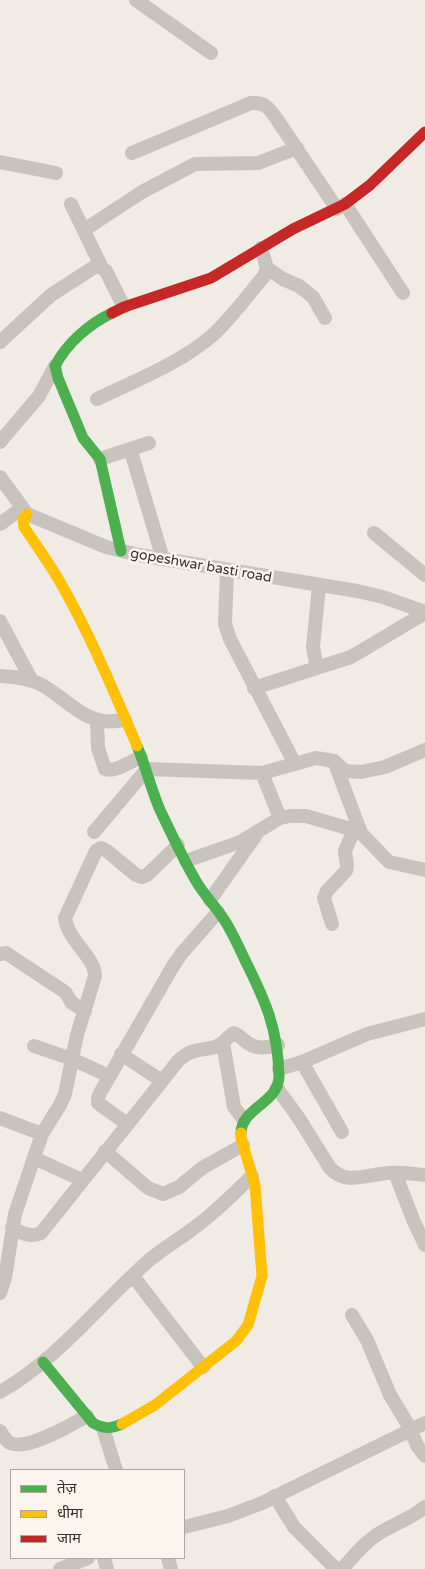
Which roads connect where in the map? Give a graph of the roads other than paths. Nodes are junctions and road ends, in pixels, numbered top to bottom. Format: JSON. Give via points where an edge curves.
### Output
{"nodes":[{"id":1,"x":136,"y":0,"type":"edge"},
{"id":2,"x":211,"y":53,"type":"dead end"},
{"id":3,"x":425,"y":132,"type":"edge"},
{"id":4,"x":296,"y":148,"type":"junction"},
{"id":5,"x":132,"y":153,"type":"dead end"},
{"id":6,"x":0,"y":162,"type":"edge"},
{"id":7,"x":56,"y":172,"type":"dead end"},
{"id":8,"x":71,"y":204,"type":"dead end"},
{"id":9,"x":341,"y":207,"type":"junction"},
{"id":10,"x":84,"y":230,"type":"junction"},
{"id":11,"x":261,"y":248,"type":"junction"},
{"id":12,"x":102,"y":268,"type":"junction"},
{"id":13,"x":267,"y":268,"type":"junction"},
{"id":14,"x":403,"y":292,"type":"dead end"},
{"id":15,"x":124,"y":308,"type":"junction"},
{"id":16,"x":325,"y":318,"type":"dead end"},
{"id":17,"x":0,"y":342,"type":"edge"},
{"id":18,"x":55,"y":366,"type":"junction"},
{"id":19,"x":97,"y":399,"type":"dead end"},
{"id":20,"x":0,"y":442,"type":"edge"},
{"id":21,"x":149,"y":443,"type":"dead end"},
{"id":22,"x":132,"y":455,"type":"dead end"},
{"id":23,"x":100,"y":459,"type":"junction"},
{"id":24,"x":0,"y":477,"type":"edge"},
{"id":25,"x":24,"y":511,"type":"junction"},
{"id":26,"x":0,"y":524,"type":"edge"},
{"id":27,"x":374,"y":533,"type":"dead end"},
{"id":28,"x":121,"y":551,"type":"junction"},
{"id":29,"x":163,"y":559,"type":"junction"},
{"id":30,"x":227,"y":570,"type":"junction"},
{"id":31,"x":425,"y":575,"type":"edge"},
{"id":32,"x":319,"y":586,"type":"junction"},
{"id":33,"x":425,"y":612,"type":"edge"},
{"id":34,"x":0,"y":621,"type":"edge"},
{"id":35,"x":317,"y":668,"type":"junction"},
{"id":36,"x":0,"y":676,"type":"edge"},
{"id":37,"x":32,"y":681,"type":"junction"},
{"id":38,"x":254,"y":688,"type":"junction"},
{"id":39,"x":97,"y":720,"type":"junction"},
{"id":40,"x":125,"y":720,"type":"junction"},
{"id":41,"x":425,"y":750,"type":"edge"},
{"id":42,"x":334,"y":761,"type":"junction"},
{"id":43,"x":144,"y":763,"type":"junction"},
{"id":44,"x":295,"y":764,"type":"junction"},
{"id":45,"x":262,"y":773,"type":"junction"},
{"id":46,"x":280,"y":818,"type":"junction"},
{"id":47,"x":261,"y":828,"type":"junction"},
{"id":48,"x":94,"y":832,"type":"dead end"},
{"id":49,"x":357,"y":832,"type":"junction"},
{"id":50,"x":178,"y":845,"type":"junction"},
{"id":51,"x":186,"y":861,"type":"junction"},
{"id":52,"x":425,"y":870,"type":"edge"},
{"id":53,"x":210,"y":900,"type":"junction"},
{"id":54,"x":218,"y":912,"type":"junction"},
{"id":55,"x":332,"y":924,"type":"dead end"},
{"id":56,"x":0,"y":954,"type":"edge"},
{"id":57,"x":84,"y":1012,"type":"junction"},
{"id":58,"x":425,"y":1019,"type":"edge"},
{"id":59,"x":223,"y":1043,"type":"junction"},
{"id":60,"x":278,"y":1045,"type":"junction"},
{"id":61,"x":34,"y":1046,"type":"dead end"},
{"id":62,"x":121,"y":1054,"type":"junction"},
{"id":63,"x":72,"y":1059,"type":"junction"},
{"id":64,"x":302,"y":1062,"type":"junction"},
{"id":65,"x":279,"y":1069,"type":"junction"},
{"id":66,"x":109,"y":1076,"type":"junction"},
{"id":67,"x":162,"y":1081,"type":"junction"},
{"id":68,"x":277,"y":1088,"type":"junction"},
{"id":69,"x":0,"y":1118,"type":"edge"},
{"id":70,"x":244,"y":1120,"type":"junction"},
{"id":71,"x":127,"y":1124,"type":"junction"},
{"id":72,"x":342,"y":1132,"type":"dead end"},
{"id":73,"x":42,"y":1134,"type":"junction"},
{"id":74,"x":243,"y":1145,"type":"junction"},
{"id":75,"x":105,"y":1151,"type":"junction"},
{"id":76,"x":34,"y":1158,"type":"junction"},
{"id":77,"x":395,"y":1173,"type":"junction"},
{"id":78,"x":425,"y":1175,"type":"edge"},
{"id":79,"x":252,"y":1176,"type":"junction"},
{"id":80,"x":82,"y":1180,"type":"junction"},
{"id":81,"x":12,"y":1228,"type":"junction"},
{"id":82,"x":425,"y":1245,"type":"edge"},
{"id":83,"x":133,"y":1276,"type":"junction"},
{"id":84,"x":0,"y":1292,"type":"edge"},
{"id":85,"x":352,"y":1315,"type":"dead end"},
{"id":86,"x":43,"y":1362,"type":"junction"},
{"id":87,"x":203,"y":1367,"type":"junction"},
{"id":88,"x":0,"y":1392,"type":"edge"},
{"id":89,"x":87,"y":1416,"type":"junction"},
{"id":90,"x":425,"y":1423,"type":"edge"},
{"id":91,"x":103,"y":1428,"type":"junction"},
{"id":92,"x":410,"y":1430,"type":"junction"},
{"id":93,"x":0,"y":1431,"type":"edge"},
{"id":94,"x":425,"y":1456,"type":"edge"},
{"id":95,"x":116,"y":1469,"type":"edge"},
{"id":96,"x":275,"y":1496,"type":"junction"},
{"id":97,"x":425,"y":1507,"type":"edge"},
{"id":98,"x":185,"y":1527,"type":"edge"},
{"id":99,"x":85,"y":1559,"type":"edge"},
{"id":100,"x":60,"y":1569,"type":"edge"},
{"id":101,"x":336,"y":1569,"type":"edge"},
{"id":102,"x":342,"y":1569,"type":"edge"}],
"edges":[{"from":1,"to":2,"type":"street"},
{"from":3,"to":9,"type":"street","via":[[370,185]]},
{"from":4,"to":5,"type":"street","via":[[268,108],[260,103],[250,103]]},
{"from":4,"to":9,"type":"street"},
{"from":4,"to":10,"type":"street","via":[[258,163],[195,164],[142,192]]},
{"from":6,"to":7,"type":"street"},
{"from":8,"to":10,"type":"street"},
{"from":9,"to":11,"type":"street"},
{"from":9,"to":14,"type":"street"},
{"from":10,"to":12,"type":"street"},
{"from":11,"to":13,"type":"street"},
{"from":11,"to":15,"type":"street","via":[[211,278]]},
{"from":12,"to":15,"type":"street"},
{"from":12,"to":17,"type":"street","via":[[96,266],[51,294]]},
{"from":13,"to":16,"type":"street","via":[[313,297]]},
{"from":13,"to":19,"type":"street","via":[[264,276],[214,333],[164,367]]},
{"from":15,"to":18,"type":"street","via":[[89,327],[63,351]]},
{"from":18,"to":20,"type":"street","via":[[39,396]]},
{"from":18,"to":23,"type":"street","via":[[83,438]]},
{"from":21,"to":23,"type":"street"},
{"from":22,"to":29,"type":"street"},
{"from":23,"to":28,"type":"street"},
{"from":24,"to":25,"type":"street"},
{"from":25,"to":26,"type":"street"},
{"from":25,"to":28,"type":"street","name":"gopeshwar basti road","via":[[48,524]]},
{"from":25,"to":40,"type":"street","via":[[24,527],[75,610]]},
{"from":27,"to":31,"type":"street"},
{"from":28,"to":29,"type":"street","name":"gopeshwar basti road"},
{"from":29,"to":30,"type":"street","name":"gopeshwar basti road"},
{"from":30,"to":32,"type":"street","name":"gopeshwar basti road"},
{"from":30,"to":38,"type":"street","via":[[225,624]]},
{"from":32,"to":33,"type":"street","name":"gopeshwar basti road","via":[[383,597]]},
{"from":32,"to":35,"type":"street","via":[[313,647]]},
{"from":33,"to":35,"type":"street","via":[[351,657]]},
{"from":34,"to":37,"type":"street"},
{"from":35,"to":38,"type":"street"},
{"from":36,"to":37,"type":"street"},
{"from":37,"to":39,"type":"street"},
{"from":38,"to":44,"type":"street"},
{"from":39,"to":40,"type":"street"},
{"from":39,"to":43,"type":"street","via":[[98,748],[105,769]]},
{"from":40,"to":43,"type":"street"},
{"from":41,"to":42,"type":"street","via":[[373,770],[345,771]]},
{"from":42,"to":44,"type":"street","via":[[316,758]]},
{"from":42,"to":49,"type":"street"},
{"from":43,"to":45,"type":"street"},
{"from":43,"to":48,"type":"street"},
{"from":43,"to":50,"type":"street","via":[[160,809]]},
{"from":44,"to":45,"type":"street"},
{"from":45,"to":46,"type":"street"},
{"from":46,"to":47,"type":"street"},
{"from":46,"to":49,"type":"street","via":[[306,816]]},
{"from":47,"to":51,"type":"street","via":[[240,842]]},
{"from":47,"to":53,"type":"street"},
{"from":49,"to":52,"type":"street","via":[[389,862]]},
{"from":49,"to":55,"type":"street","via":[[344,851],[346,871],[324,898]]},
{"from":50,"to":51,"type":"street"},
{"from":50,"to":57,"type":"street","via":[[142,877],[136,876],[101,848],[92,857],[65,918],[66,928],[95,971]]},
{"from":51,"to":53,"type":"street"},
{"from":53,"to":54,"type":"street"},
{"from":54,"to":60,"type":"street","via":[[264,997]]},
{"from":54,"to":62,"type":"street","via":[[172,966]]},
{"from":56,"to":57,"type":"street","via":[[6,953],[65,992],[72,1003]]},
{"from":57,"to":63,"type":"street"},
{"from":58,"to":64,"type":"street","via":[[367,1034]]},
{"from":59,"to":60,"type":"street","via":[[234,1033],[255,1048]]},
{"from":59,"to":67,"type":"street","via":[[185,1054]]},
{"from":59,"to":70,"type":"street","via":[[234,1107]]},
{"from":60,"to":65,"type":"street"},
{"from":61,"to":63,"type":"street"},
{"from":62,"to":66,"type":"street"},
{"from":62,"to":67,"type":"street"},
{"from":63,"to":66,"type":"street"},
{"from":63,"to":73,"type":"street","via":[[65,1094]]},
{"from":64,"to":65,"type":"street"},
{"from":64,"to":72,"type":"street"},
{"from":65,"to":68,"type":"street"},
{"from":66,"to":71,"type":"street","via":[[98,1104]]},
{"from":67,"to":71,"type":"street"},
{"from":68,"to":70,"type":"street"},
{"from":68,"to":77,"type":"street","via":[[336,1175],[354,1178]]},
{"from":69,"to":73,"type":"street"},
{"from":70,"to":74,"type":"street","via":[[240,1132]]},
{"from":71,"to":75,"type":"street"},
{"from":73,"to":76,"type":"street"},
{"from":74,"to":75,"type":"street","via":[[163,1194],[148,1188]]},
{"from":74,"to":79,"type":"street"},
{"from":75,"to":80,"type":"street"},
{"from":76,"to":80,"type":"street"},
{"from":76,"to":81,"type":"street"},
{"from":77,"to":78,"type":"street"},
{"from":77,"to":82,"type":"street"},
{"from":79,"to":83,"type":"street"},
{"from":79,"to":87,"type":"street","via":[[262,1276],[244,1332]]},
{"from":80,"to":81,"type":"street","via":[[41,1233],[28,1235]]},
{"from":81,"to":84,"type":"street"},
{"from":83,"to":86,"type":"street"},
{"from":83,"to":87,"type":"street"},
{"from":85,"to":92,"type":"street"},
{"from":86,"to":88,"type":"street"},
{"from":86,"to":89,"type":"street"},
{"from":87,"to":91,"type":"street","via":[[126,1423]]},
{"from":89,"to":91,"type":"street"},
{"from":89,"to":93,"type":"street","via":[[37,1441],[11,1444]]},
{"from":90,"to":92,"type":"street"},
{"from":91,"to":95,"type":"street"},
{"from":92,"to":94,"type":"street"},
{"from":92,"to":96,"type":"street"},
{"from":96,"to":98,"type":"street","via":[[228,1516]]},
{"from":96,"to":101,"type":"street","via":[[294,1527]]},
{"from":97,"to":102,"type":"street","via":[[374,1536]]},
{"from":99,"to":100,"type":"street"}]}
